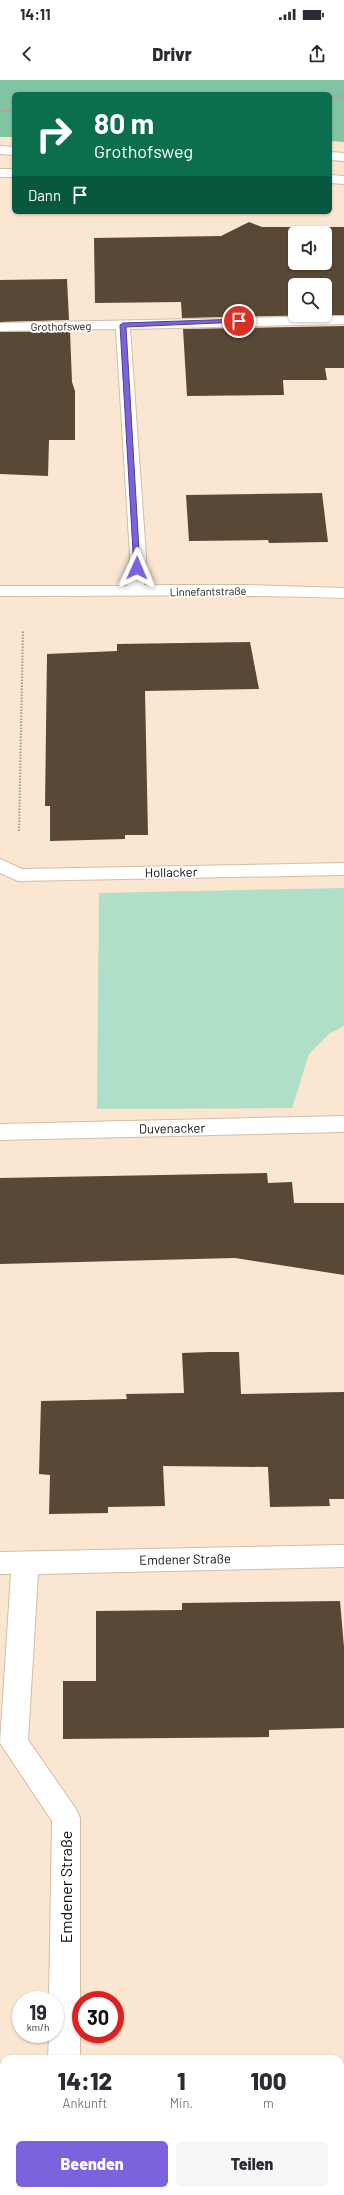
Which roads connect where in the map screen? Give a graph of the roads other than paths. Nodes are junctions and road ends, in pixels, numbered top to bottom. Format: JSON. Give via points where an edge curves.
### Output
{"nodes":[{"id":1,"x":0,"y":150,"type":"edge"},
{"id":2,"x":12,"y":151,"type":"edge"},
{"id":3,"x":332,"y":156,"type":"edge"},
{"id":4,"x":344,"y":156,"type":"edge"},
{"id":5,"x":0,"y":173,"type":"edge"},
{"id":6,"x":12,"y":173,"type":"edge"},
{"id":7,"x":332,"y":180,"type":"edge"},
{"id":8,"x":344,"y":180,"type":"edge"},
{"id":9,"x":344,"y":320,"type":"edge"},
{"id":10,"x":123,"y":325,"type":"junction"},
{"id":11,"x":0,"y":327,"type":"edge"},
{"id":12,"x":0,"y":592,"type":"edge"},
{"id":13,"x":135,"y":592,"type":"junction"},
{"id":14,"x":344,"y":593,"type":"edge"},
{"id":15,"x":0,"y":865,"type":"edge"},
{"id":16,"x":344,"y":869,"type":"edge"},
{"id":17,"x":344,"y":1124,"type":"edge"},
{"id":18,"x":0,"y":1132,"type":"edge"},
{"id":19,"x":344,"y":1556,"type":"edge"},
{"id":20,"x":13,"y":1563,"type":"edge"},
{"id":21,"x":64,"y":2055,"type":"edge"}],
"edges":[{"from":1,"to":2,"type":"street"},
{"from":3,"to":4,"type":"street"},
{"from":5,"to":6,"type":"street"},
{"from":7,"to":8,"type":"street"},
{"from":9,"to":10,"type":"street","name":"Grothofsweg"},
{"from":10,"to":11,"type":"street","name":"Grothofsweg"},
{"from":10,"to":13,"type":"street","via":[[138,556]]},
{"from":12,"to":13,"type":"street","name":"Linnefantstraße"},
{"from":13,"to":14,"type":"street","name":"Linnefantstraße","via":[[248,590]]},
{"from":15,"to":16,"type":"street","name":"Hollacker","via":[[18,875]]},
{"from":17,"to":18,"type":"street","name":"Duvenacker"},
{"from":19,"to":20,"type":"street","name":"Emdener Straße"},
{"from":20,"to":21,"type":"street","name":"Emdener Straße","via":[[14,1743],[66,1818]]}]}
